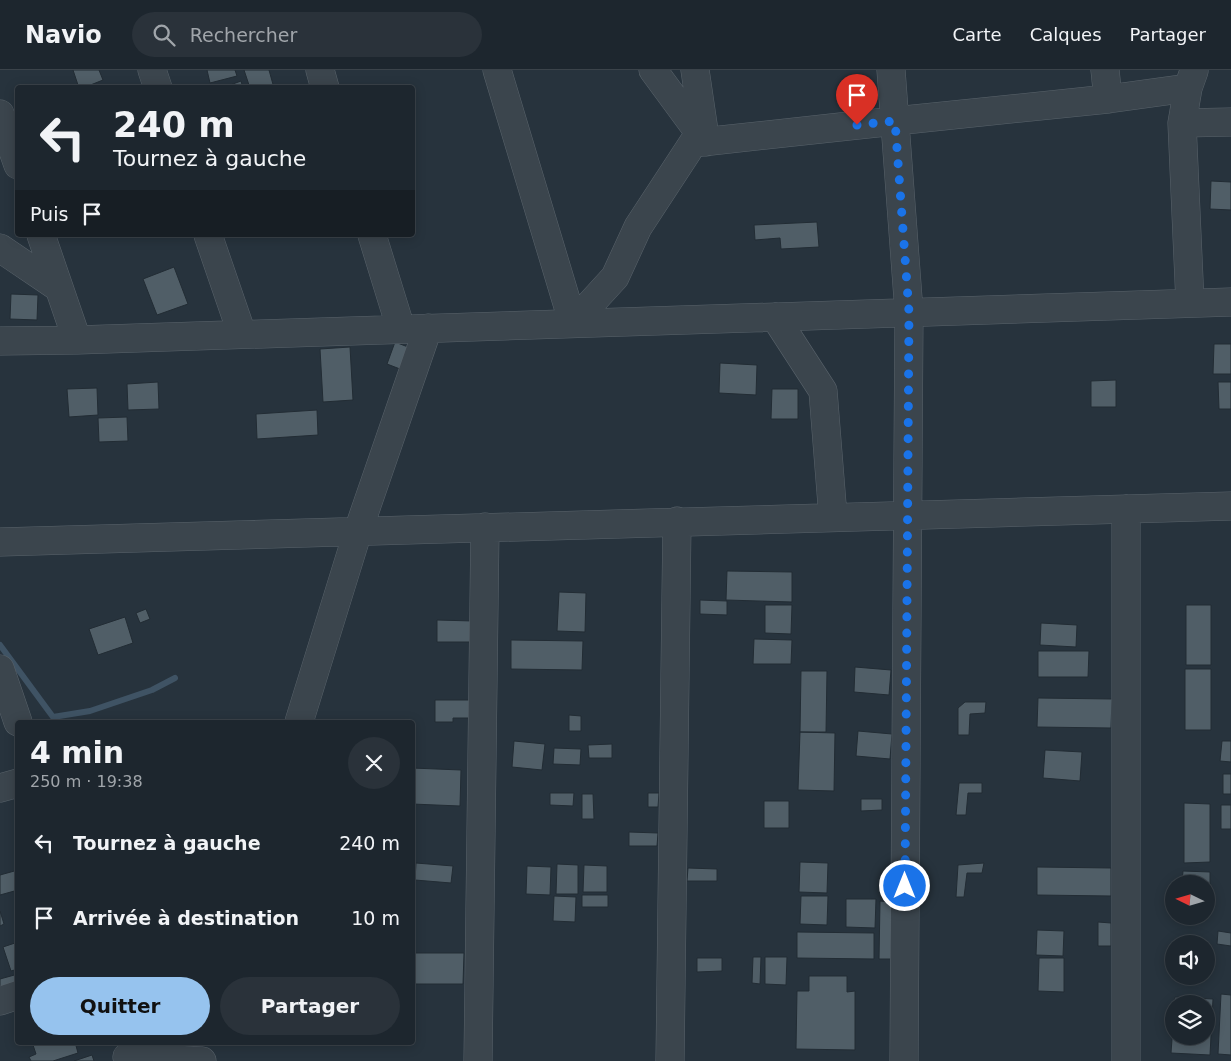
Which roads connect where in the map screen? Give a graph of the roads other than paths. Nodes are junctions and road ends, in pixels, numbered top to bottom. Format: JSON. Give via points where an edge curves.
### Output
{"nodes":[{"id":1,"x":152,"y":70,"type":"edge"},
{"id":2,"x":320,"y":70,"type":"edge"},
{"id":3,"x":497,"y":70,"type":"edge"},
{"id":4,"x":653,"y":70,"type":"edge"},
{"id":5,"x":695,"y":70,"type":"edge"},
{"id":6,"x":891,"y":70,"type":"edge"},
{"id":7,"x":1105,"y":70,"type":"edge"},
{"id":8,"x":1191,"y":79,"type":"edge"},
{"id":9,"x":157,"y":85,"type":"edge"},
{"id":10,"x":324,"y":85,"type":"edge"},
{"id":11,"x":1108,"y":100,"type":"junction"},
{"id":12,"x":0,"y":114,"type":"edge"},
{"id":13,"x":895,"y":121,"type":"junction"},
{"id":14,"x":1231,"y":122,"type":"edge"},
{"id":15,"x":1182,"y":123,"type":"junction"},
{"id":16,"x":706,"y":142,"type":"junction"},
{"id":17,"x":15,"y":156,"type":"edge"},
{"id":18,"x":42,"y":237,"type":"edge"},
{"id":19,"x":209,"y":237,"type":"edge"},
{"id":20,"x":373,"y":237,"type":"edge"},
{"id":21,"x":0,"y":248,"type":"edge"},
{"id":22,"x":59,"y":288,"type":"junction"},
{"id":23,"x":1231,"y":302,"type":"edge"},
{"id":24,"x":1190,"y":303,"type":"junction"},
{"id":25,"x":909,"y":312,"type":"junction"},
{"id":26,"x":775,"y":317,"type":"junction"},
{"id":27,"x":573,"y":323,"type":"junction"},
{"id":28,"x":428,"y":328,"type":"junction"},
{"id":29,"x":401,"y":329,"type":"junction"},
{"id":30,"x":242,"y":334,"type":"junction"},
{"id":31,"x":77,"y":340,"type":"junction"},
{"id":32,"x":0,"y":341,"type":"edge"},
{"id":33,"x":1231,"y":506,"type":"edge"},
{"id":34,"x":1126,"y":508,"type":"junction"},
{"id":35,"x":908,"y":515,"type":"junction"},
{"id":36,"x":833,"y":517,"type":"junction"},
{"id":37,"x":676,"y":521,"type":"junction"},
{"id":38,"x":485,"y":527,"type":"junction"},
{"id":39,"x":358,"y":531,"type":"junction"},
{"id":40,"x":0,"y":542,"type":"edge"},
{"id":41,"x":0,"y":669,"type":"edge"},
{"id":42,"x":17,"y":720,"type":"edge"},
{"id":43,"x":300,"y":720,"type":"edge"},
{"id":44,"x":15,"y":784,"type":"edge"},
{"id":45,"x":0,"y":788,"type":"edge"},
{"id":46,"x":15,"y":996,"type":"edge"},
{"id":47,"x":0,"y":1001,"type":"edge"},
{"id":48,"x":199,"y":1045,"type":"edge"},
{"id":49,"x":126,"y":1054,"type":"edge"},
{"id":50,"x":195,"y":1061,"type":"edge"},
{"id":51,"x":202,"y":1061,"type":"edge"},
{"id":52,"x":478,"y":1061,"type":"edge"},
{"id":53,"x":670,"y":1061,"type":"edge"},
{"id":54,"x":904,"y":1061,"type":"edge"},
{"id":55,"x":1126,"y":1061,"type":"edge"}],
"edges":[{"from":1,"to":9,"type":"street"},
{"from":2,"to":10,"type":"street"},
{"from":3,"to":27,"type":"street"},
{"from":4,"to":16,"type":"street"},
{"from":5,"to":16,"type":"street"},
{"from":6,"to":13,"type":"street"},
{"from":7,"to":11,"type":"street"},
{"from":8,"to":11,"type":"street"},
{"from":8,"to":15,"type":"street"},
{"from":11,"to":13,"type":"street"},
{"from":12,"to":17,"type":"street"},
{"from":13,"to":16,"type":"street"},
{"from":13,"to":25,"type":"street"},
{"from":14,"to":15,"type":"street"},
{"from":15,"to":24,"type":"street"},
{"from":16,"to":27,"type":"street","via":[[693,143],[638,227],[615,277]]},
{"from":18,"to":22,"type":"street"},
{"from":19,"to":30,"type":"street"},
{"from":20,"to":29,"type":"street"},
{"from":21,"to":22,"type":"street"},
{"from":22,"to":31,"type":"street"},
{"from":23,"to":24,"type":"street"},
{"from":24,"to":25,"type":"street"},
{"from":25,"to":26,"type":"street"},
{"from":25,"to":35,"type":"street"},
{"from":26,"to":27,"type":"street"},
{"from":26,"to":36,"type":"street","via":[[823,391]]},
{"from":27,"to":28,"type":"street"},
{"from":28,"to":29,"type":"street"},
{"from":28,"to":39,"type":"street"},
{"from":29,"to":30,"type":"street"},
{"from":30,"to":31,"type":"street"},
{"from":31,"to":32,"type":"street"},
{"from":33,"to":34,"type":"street"},
{"from":34,"to":35,"type":"street"},
{"from":34,"to":55,"type":"street"},
{"from":35,"to":36,"type":"street"},
{"from":35,"to":54,"type":"street"},
{"from":36,"to":37,"type":"street"},
{"from":37,"to":38,"type":"street"},
{"from":37,"to":53,"type":"street"},
{"from":38,"to":39,"type":"street"},
{"from":38,"to":52,"type":"street"},
{"from":39,"to":40,"type":"street"},
{"from":39,"to":43,"type":"street"},
{"from":41,"to":42,"type":"street"},
{"from":44,"to":45,"type":"street"},
{"from":46,"to":47,"type":"street"},
{"from":48,"to":50,"type":"street"},
{"from":49,"to":50,"type":"street"},
{"from":50,"to":51,"type":"street"}]}
